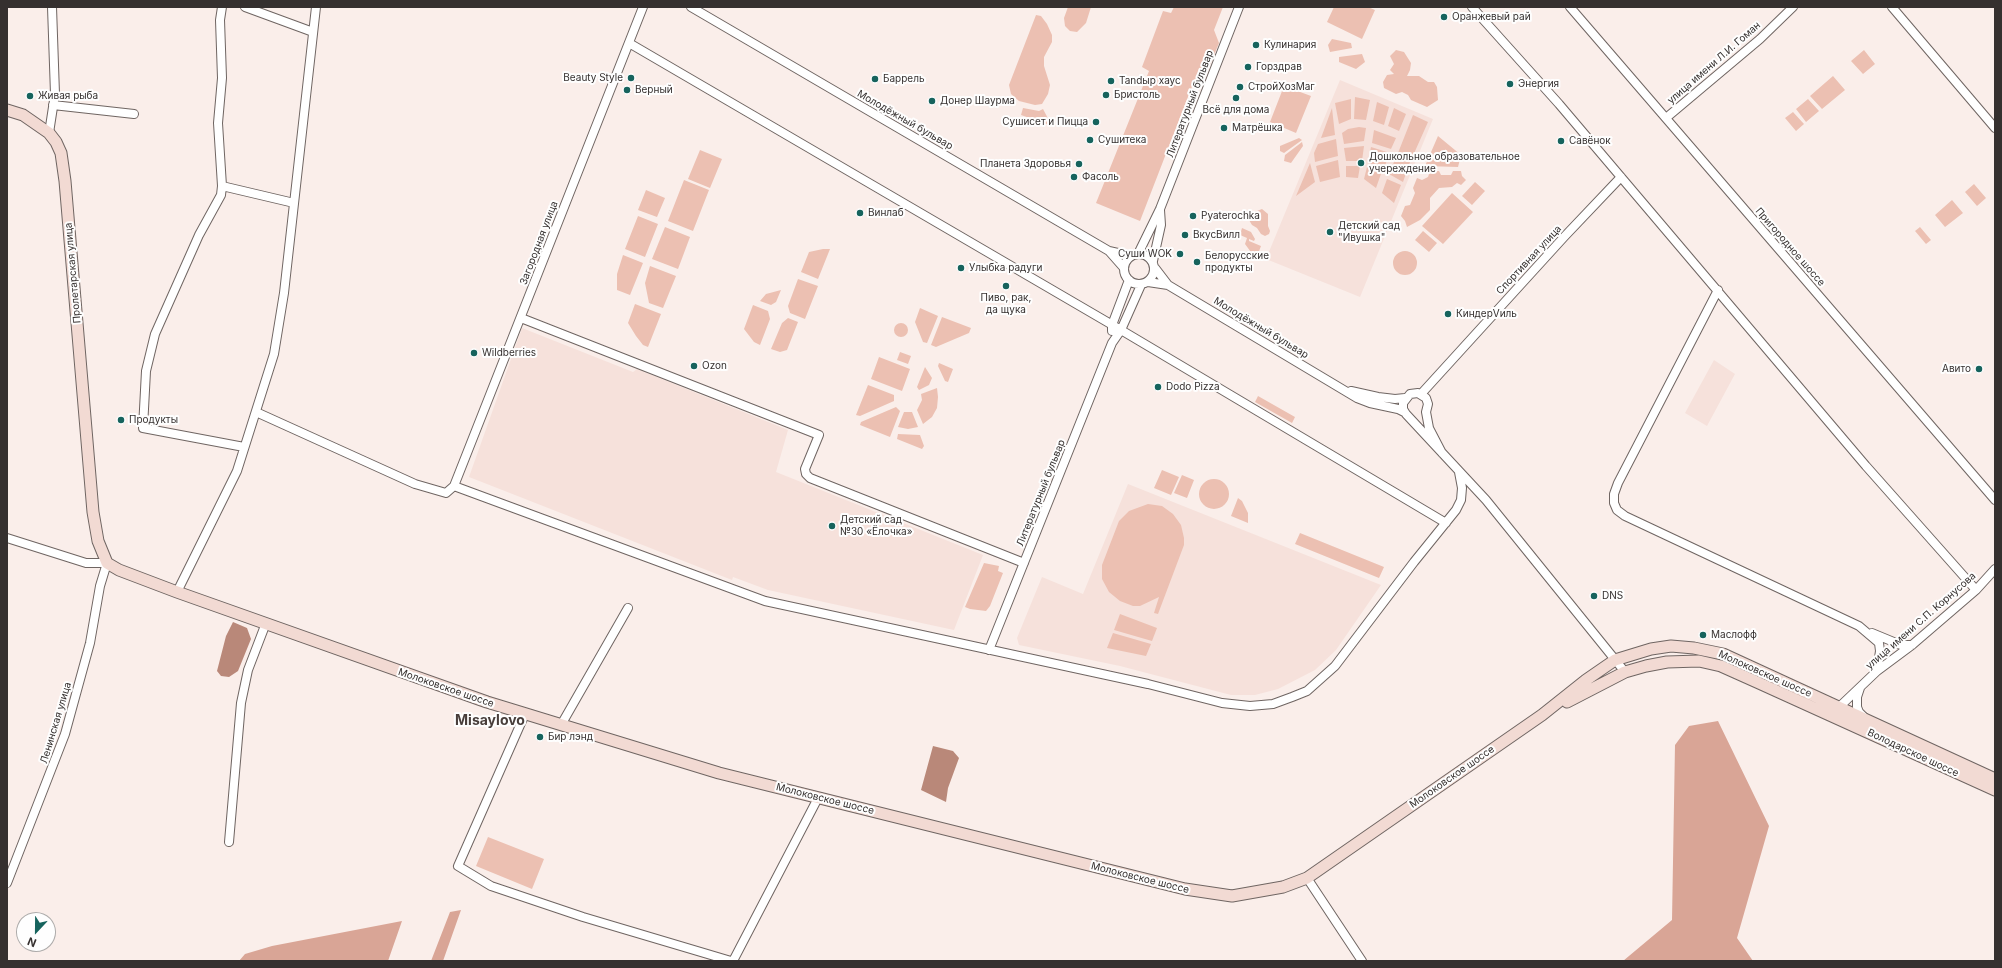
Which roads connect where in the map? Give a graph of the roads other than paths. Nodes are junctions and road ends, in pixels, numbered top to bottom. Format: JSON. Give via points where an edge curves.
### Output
{"nodes":[{"id":1,"x":52,"y":7,"type":"edge"},
{"id":2,"x":222,"y":7,"type":"edge"},
{"id":3,"x":246,"y":7,"type":"edge"},
{"id":4,"x":316,"y":7,"type":"edge"},
{"id":5,"x":643,"y":7,"type":"edge"},
{"id":6,"x":691,"y":7,"type":"edge"},
{"id":7,"x":1239,"y":7,"type":"edge"},
{"id":8,"x":1472,"y":7,"type":"edge"},
{"id":9,"x":1570,"y":7,"type":"edge"},
{"id":10,"x":1794,"y":7,"type":"edge"},
{"id":11,"x":1892,"y":7,"type":"edge"},
{"id":12,"x":313,"y":32,"type":"junction"},
{"id":13,"x":629,"y":43,"type":"junction"},
{"id":14,"x":53,"y":105,"type":"junction"},
{"id":15,"x":7,"y":110,"type":"edge"},
{"id":16,"x":134,"y":114,"type":"dead end"},
{"id":17,"x":1666,"y":118,"type":"junction"},
{"id":18,"x":1995,"y":128,"type":"edge"},
{"id":19,"x":49,"y":133,"type":"junction"},
{"id":20,"x":1621,"y":177,"type":"junction"},
{"id":21,"x":222,"y":186,"type":"junction"},
{"id":22,"x":294,"y":203,"type":"junction"},
{"id":23,"x":1160,"y":209,"type":"junction"},
{"id":24,"x":1109,"y":251,"type":"junction"},
{"id":25,"x":1134,"y":255,"type":"junction"},
{"id":26,"x":1154,"y":264,"type":"junction"},
{"id":27,"x":1124,"y":268,"type":"junction"},
{"id":28,"x":1128,"y":280,"type":"junction"},
{"id":29,"x":1145,"y":284,"type":"junction"},
{"id":30,"x":1168,"y":285,"type":"junction"},
{"id":31,"x":1718,"y":290,"type":"junction"},
{"id":32,"x":521,"y":318,"type":"junction"},
{"id":33,"x":1112,"y":325,"type":"junction"},
{"id":34,"x":1121,"y":330,"type":"junction"},
{"id":35,"x":1112,"y":343,"type":"junction"},
{"id":36,"x":1342,"y":388,"type":"junction"},
{"id":37,"x":1421,"y":394,"type":"junction"},
{"id":38,"x":1405,"y":398,"type":"junction"},
{"id":39,"x":256,"y":412,"type":"junction"},
{"id":40,"x":1426,"y":412,"type":"junction"},
{"id":41,"x":1406,"y":414,"type":"junction"},
{"id":42,"x":244,"y":447,"type":"junction"},
{"id":43,"x":1442,"y":453,"type":"junction"},
{"id":44,"x":1459,"y":472,"type":"junction"},
{"id":45,"x":454,"y":486,"type":"junction"},
{"id":46,"x":1995,"y":500,"type":"edge"},
{"id":47,"x":1446,"y":523,"type":"junction"},
{"id":48,"x":7,"y":538,"type":"edge"},
{"id":49,"x":107,"y":563,"type":"junction"},
{"id":50,"x":1024,"y":563,"type":"junction"},
{"id":51,"x":1995,"y":569,"type":"edge"},
{"id":52,"x":1976,"y":590,"type":"junction"},
{"id":53,"x":177,"y":592,"type":"junction"},
{"id":54,"x":628,"y":608,"type":"dead end"},
{"id":55,"x":266,"y":623,"type":"junction"},
{"id":56,"x":1859,"y":626,"type":"junction"},
{"id":57,"x":1912,"y":645,"type":"junction"},
{"id":58,"x":989,"y":650,"type":"junction"},
{"id":59,"x":1615,"y":660,"type":"junction"},
{"id":60,"x":1877,"y":671,"type":"junction"},
{"id":61,"x":1625,"y":672,"type":"junction"},
{"id":62,"x":1860,"y":688,"type":"junction"},
{"id":63,"x":1835,"y":711,"type":"junction"},
{"id":64,"x":525,"y":714,"type":"junction"},
{"id":65,"x":1542,"y":715,"type":"junction"},
{"id":66,"x":1867,"y":720,"type":"junction"},
{"id":67,"x":561,"y":725,"type":"junction"},
{"id":68,"x":1995,"y":779,"type":"edge"},
{"id":69,"x":1995,"y":790,"type":"edge"},
{"id":70,"x":818,"y":798,"type":"junction"},
{"id":71,"x":229,"y":842,"type":"dead end"},
{"id":72,"x":1307,"y":878,"type":"junction"},
{"id":73,"x":7,"y":883,"type":"edge"},
{"id":74,"x":1356,"y":959,"type":"edge"},
{"id":75,"x":732,"y":961,"type":"edge"}],
"edges":[{"from":1,"to":14,"type":"street","via":[[55,94]]},
{"from":2,"to":21,"type":"street","via":[[222,78],[218,123]]},
{"from":3,"to":12,"type":"street"},
{"from":4,"to":12,"type":"street"},
{"from":5,"to":13,"type":"street","name":"Загородная улица"},
{"from":6,"to":24,"type":"street","name":"Молодёжный бульвар"},
{"from":7,"to":23,"type":"street","name":"Литературный бульвар"},
{"from":8,"to":20,"type":"street"},
{"from":9,"to":17,"type":"street","name":"Пригородное шоссе"},
{"from":10,"to":17,"type":"street","name":"улица имени Л.И. Гоман"},
{"from":11,"to":18,"type":"street"},
{"from":12,"to":22,"type":"street"},
{"from":13,"to":32,"type":"street","name":"Загородная улица"},
{"from":13,"to":33,"type":"street"},
{"from":14,"to":16,"type":"street"},
{"from":14,"to":19,"type":"street"},
{"from":15,"to":19,"type":"main road","via":[[23,115]]},
{"from":17,"to":46,"type":"street","name":"Пригородное шоссе"},
{"from":19,"to":49,"type":"main road","name":"Пролетарская улица","via":[[61,153],[65,182],[93,512],[98,541]]},
{"from":20,"to":31,"type":"street"},
{"from":20,"to":37,"type":"street","name":"Спортивная улица"},
{"from":21,"to":22,"type":"street"},
{"from":21,"to":42,"type":"street","via":[[221,195],[199,235],[155,334],[146,371],[144,428]]},
{"from":22,"to":39,"type":"street","via":[[274,354]]},
{"from":23,"to":25,"type":"street","name":"Литературный бульвар"},
{"from":23,"to":26,"type":"street","name":"Литературный бульвар","via":[[1161,225]]},
{"from":24,"to":25,"type":"street","name":"Молодёжный бульвар"},
{"from":24,"to":27,"type":"street","name":"Молодёжный бульвар"},
{"from":25,"to":26,"type":"street","via":[[1148,256]]},
{"from":25,"to":27,"type":"street","via":[[1126,261]]},
{"from":26,"to":29,"type":"street","via":[[1154,274]]},
{"from":26,"to":30,"type":"street","name":"Молодёжный бульвар"},
{"from":27,"to":28,"type":"street"},
{"from":28,"to":29,"type":"street","via":[[1134,284]]},
{"from":28,"to":33,"type":"street","name":"Литературный бульвар"},
{"from":29,"to":30,"type":"street","name":"Молодёжный бульвар"},
{"from":29,"to":34,"type":"street","name":"Литературный бульвар"},
{"from":30,"to":36,"type":"street","name":"Молодёжный бульвар"},
{"from":31,"to":52,"type":"street","via":[[1775,360]]},
{"from":31,"to":56,"type":"street","via":[[1618,483],[1614,503],[1624,516]]},
{"from":32,"to":45,"type":"street","name":"Загородная улица"},
{"from":32,"to":50,"type":"street","via":[[819,435],[805,469],[810,478]]},
{"from":33,"to":34,"type":"street"},
{"from":33,"to":35,"type":"street","name":"Литературный бульвар"},
{"from":34,"to":35,"type":"street","name":"Литературный бульвар"},
{"from":34,"to":47,"type":"street"},
{"from":35,"to":50,"type":"street","name":"Литературный бульвар"},
{"from":36,"to":38,"type":"street","name":"Молодёжный бульвар","via":[[1378,397]]},
{"from":36,"to":41,"type":"street","name":"Молодёжный бульвар","via":[[1370,403],[1398,409]]},
{"from":37,"to":38,"type":"street","via":[[1412,393]]},
{"from":37,"to":40,"type":"street","via":[[1427,401]]},
{"from":38,"to":41,"type":"street","via":[[1403,403]]},
{"from":39,"to":42,"type":"street"},
{"from":39,"to":45,"type":"street","via":[[415,484],[446,494]]},
{"from":40,"to":41,"type":"street","via":[[1416,418]]},
{"from":40,"to":43,"type":"street","via":[[1429,428]]},
{"from":41,"to":43,"type":"street"},
{"from":42,"to":53,"type":"street","via":[[237,471]]},
{"from":43,"to":44,"type":"street"},
{"from":44,"to":47,"type":"street","via":[[1461,500]]},
{"from":44,"to":59,"type":"street","via":[[1486,500]]},
{"from":45,"to":58,"type":"street","via":[[765,600]]},
{"from":47,"to":58,"type":"street","via":[[1336,666],[1307,691],[1273,704],[1236,706]]},
{"from":48,"to":49,"type":"street","via":[[86,563]]},
{"from":49,"to":53,"type":"main road","name":"Молоковское шоссе"},
{"from":49,"to":73,"type":"street","name":"Ленинская улица","via":[[100,586],[90,643],[65,734]]},
{"from":50,"to":58,"type":"street","name":"Литературный бульвар"},
{"from":51,"to":52,"type":"street","name":"улица имени С.П. Корнусова"},
{"from":52,"to":57,"type":"street","name":"улица имени С.П. Корнусова"},
{"from":53,"to":55,"type":"main road","name":"Молоковское шоссе"},
{"from":54,"to":67,"type":"street"},
{"from":55,"to":64,"type":"main road","name":"Молоковское шоссе"},
{"from":55,"to":71,"type":"street","via":[[248,670],[241,703]]},
{"from":56,"to":57,"type":"street","via":[[1893,642]]},
{"from":56,"to":60,"type":"street","via":[[1879,643]]},
{"from":57,"to":60,"type":"street","name":"улица имени С.П. Корнусова"},
{"from":59,"to":61,"type":"street"},
{"from":59,"to":63,"type":"main road","name":"Молоковское шоссе","via":[[1671,646],[1723,654],[1765,672]]},
{"from":59,"to":65,"type":"main road","name":"Молоковское шоссе"},
{"from":60,"to":62,"type":"street","name":"улица имени С.П. Корнусова"},
{"from":61,"to":63,"type":"main road","name":"Молоковское шоссе","via":[[1667,662],[1699,661],[1721,666]]},
{"from":61,"to":65,"type":"main road","name":"Молоковское шоссе"},
{"from":62,"to":63,"type":"street","name":"улица имени С.П. Корнусова"},
{"from":62,"to":66,"type":"street","via":[[1857,707]]},
{"from":63,"to":66,"type":"main road","name":"Володарское шоссе"},
{"from":63,"to":69,"type":"main road","name":"Володарское шоссе"},
{"from":64,"to":67,"type":"main road","name":"Молоковское шоссе"},
{"from":64,"to":75,"type":"street","via":[[458,866],[491,886],[583,917]]},
{"from":65,"to":72,"type":"main road","name":"Молоковское шоссе"},
{"from":66,"to":68,"type":"main road","name":"Володарское шоссе"},
{"from":67,"to":70,"type":"main road","name":"Молоковское шоссе","via":[[711,771]]},
{"from":70,"to":72,"type":"main road","name":"Молоковское шоссе","via":[[1185,889],[1232,896],[1283,887]]},
{"from":70,"to":75,"type":"street"},
{"from":72,"to":74,"type":"street"}]}
